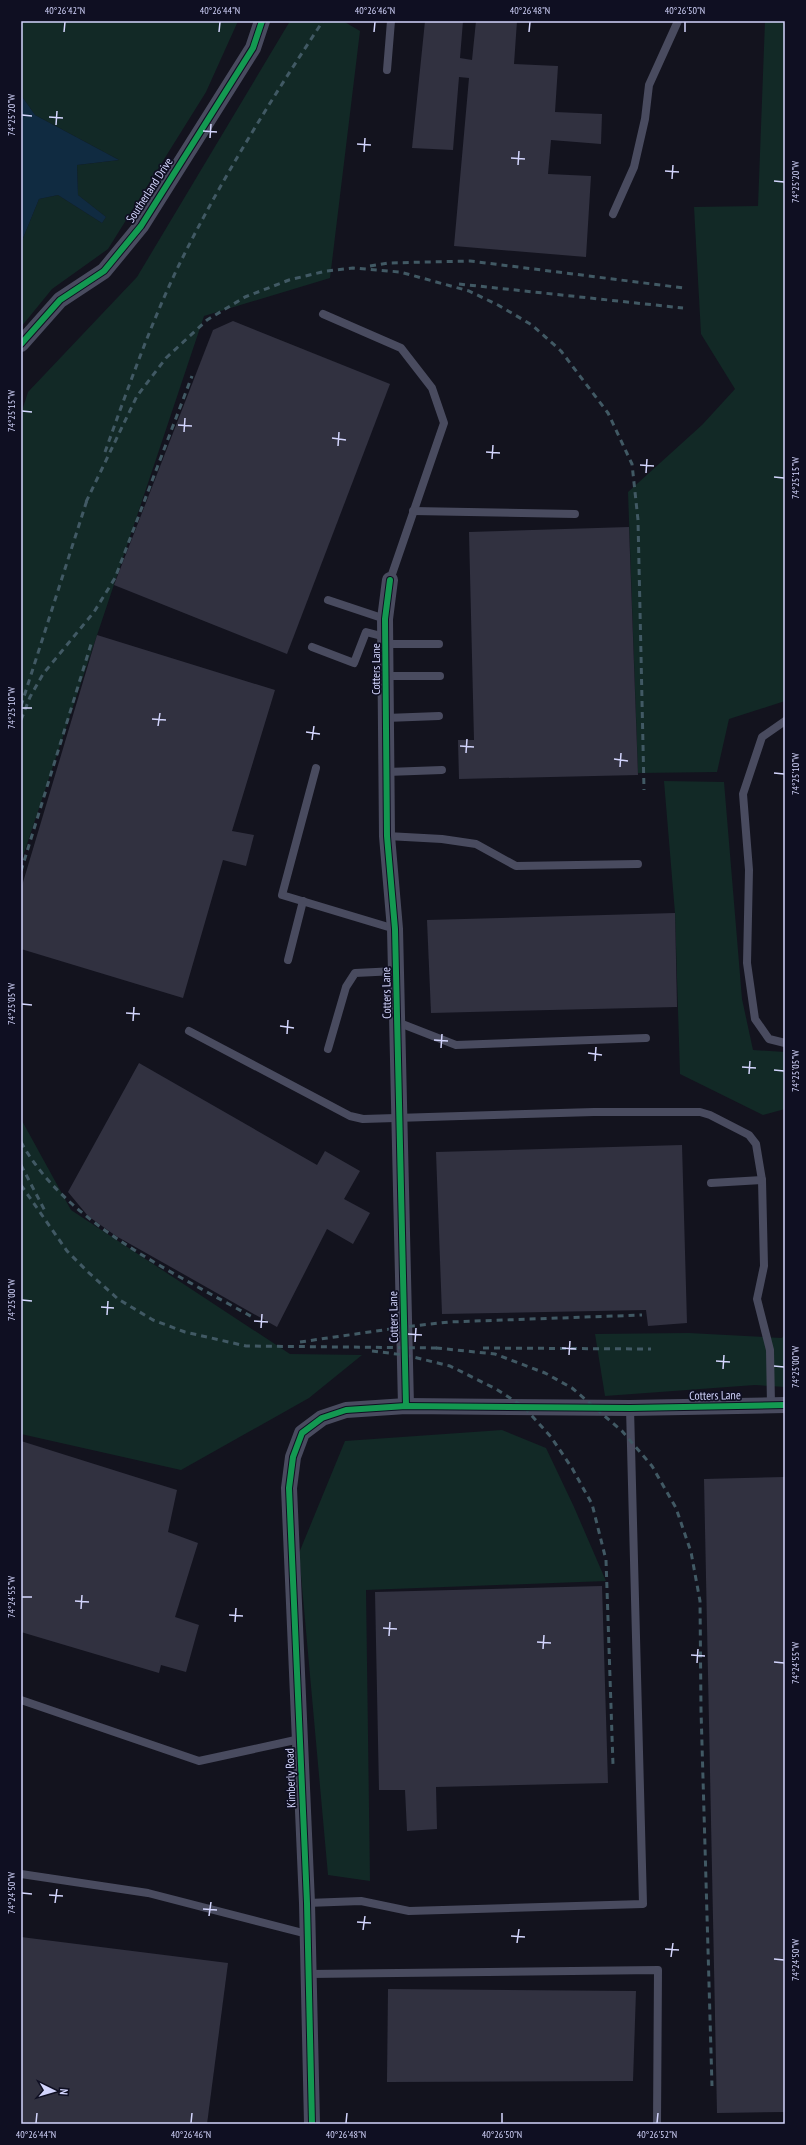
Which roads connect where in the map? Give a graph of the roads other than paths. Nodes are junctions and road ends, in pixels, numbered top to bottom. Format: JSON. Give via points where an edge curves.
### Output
{"nodes":[{"id":1,"x":262,"y":21,"type":"edge"},
{"id":2,"x":391,"y":21,"type":"edge"},
{"id":3,"x":678,"y":21,"type":"edge"},
{"id":4,"x":387,"y":70,"type":"dead end"},
{"id":5,"x":613,"y":214,"type":"dead end"},
{"id":6,"x":323,"y":314,"type":"dead end"},
{"id":7,"x":21,"y":344,"type":"edge"},
{"id":8,"x":413,"y":511,"type":"junction"},
{"id":9,"x":575,"y":514,"type":"dead end"},
{"id":10,"x":390,"y":580,"type":"joint"},
{"id":11,"x":328,"y":600,"type":"dead end"},
{"id":12,"x":385,"y":619,"type":"junction"},
{"id":13,"x":386,"y":640,"type":"junction"},
{"id":14,"x":439,"y":644,"type":"dead end"},
{"id":15,"x":312,"y":647,"type":"dead end"},
{"id":16,"x":386,"y":676,"type":"junction"},
{"id":17,"x":440,"y":676,"type":"dead end"},
{"id":18,"x":439,"y":716,"type":"dead end"},
{"id":19,"x":386,"y":718,"type":"junction"},
{"id":20,"x":785,"y":721,"type":"edge"},
{"id":21,"x":316,"y":768,"type":"dead end"},
{"id":22,"x":442,"y":770,"type":"dead end"},
{"id":23,"x":387,"y":772,"type":"junction"},
{"id":24,"x":387,"y":836,"type":"junction"},
{"id":25,"x":638,"y":864,"type":"dead end"},
{"id":26,"x":303,"y":901,"type":"junction"},
{"id":27,"x":395,"y":929,"type":"junction"},
{"id":28,"x":288,"y":960,"type":"dead end"},
{"id":29,"x":396,"y":971,"type":"junction"},
{"id":30,"x":397,"y":1022,"type":"junction"},
{"id":31,"x":189,"y":1031,"type":"dead end"},
{"id":32,"x":646,"y":1038,"type":"dead end"},
{"id":33,"x":785,"y":1043,"type":"edge"},
{"id":34,"x":328,"y":1049,"type":"dead end"},
{"id":35,"x":400,"y":1118,"type":"junction"},
{"id":36,"x":762,"y":1180,"type":"junction"},
{"id":37,"x":711,"y":1183,"type":"dead end"},
{"id":38,"x":778,"y":1405,"type":"edge"},
{"id":39,"x":406,"y":1406,"type":"junction"},
{"id":40,"x":630,"y":1408,"type":"junction"},
{"id":41,"x":302,"y":1434,"type":"joint"},
{"id":42,"x":21,"y":1700,"type":"edge"},
{"id":43,"x":300,"y":1739,"type":"junction"},
{"id":44,"x":21,"y":1874,"type":"edge"},
{"id":45,"x":307,"y":1903,"type":"junction"},
{"id":46,"x":307,"y":1934,"type":"junction"},
{"id":47,"x":308,"y":1974,"type":"junction"},
{"id":48,"x":312,"y":2124,"type":"edge"},
{"id":49,"x":657,"y":2124,"type":"edge"}],
"edges":[{"from":1,"to":7,"type":"street","name":"Southerland Drive","via":[[253,48],[141,226],[104,271],[60,300]]},
{"from":2,"to":4,"type":"lane"},
{"from":3,"to":5,"type":"lane","via":[[649,85],[645,119],[634,167]]},
{"from":6,"to":8,"type":"lane","via":[[401,348],[432,388],[444,423]]},
{"from":8,"to":9,"type":"lane"},
{"from":8,"to":10,"type":"lane"},
{"from":10,"to":12,"type":"street","name":"Cotters Lane"},
{"from":11,"to":12,"type":"lane"},
{"from":12,"to":13,"type":"street","name":"Cotters Lane"},
{"from":13,"to":14,"type":"lane"},
{"from":13,"to":15,"type":"lane","via":[[366,632],[354,663]]},
{"from":13,"to":16,"type":"street","name":"Cotters Lane"},
{"from":16,"to":17,"type":"lane"},
{"from":16,"to":19,"type":"street","name":"Cotters Lane"},
{"from":18,"to":19,"type":"lane"},
{"from":19,"to":23,"type":"street","name":"Cotters Lane"},
{"from":20,"to":33,"type":"lane","via":[[762,737],[743,794],[749,870],[746,964],[755,1020],[769,1039]]},
{"from":21,"to":26,"type":"lane","via":[[282,895]]},
{"from":22,"to":23,"type":"lane"},
{"from":23,"to":24,"type":"street","name":"Cotters Lane"},
{"from":24,"to":25,"type":"lane","via":[[476,844],[516,866]]},
{"from":24,"to":27,"type":"street","name":"Cotters Lane"},
{"from":26,"to":27,"type":"lane"},
{"from":26,"to":28,"type":"lane"},
{"from":27,"to":29,"type":"street","name":"Cotters Lane"},
{"from":29,"to":30,"type":"street","name":"Cotters Lane"},
{"from":29,"to":34,"type":"lane","via":[[355,973],[346,987]]},
{"from":30,"to":32,"type":"lane","via":[[456,1045]]},
{"from":30,"to":35,"type":"street","name":"Cotters Lane"},
{"from":31,"to":35,"type":"lane","via":[[350,1116],[363,1119]]},
{"from":35,"to":36,"type":"lane","via":[[594,1112],[700,1112],[749,1135],[756,1144]]},
{"from":35,"to":39,"type":"street","name":"Cotters Lane"},
{"from":36,"to":37,"type":"lane"},
{"from":36,"to":38,"type":"lane","via":[[764,1266],[757,1299],[770,1350]]},
{"from":38,"to":40,"type":"street","name":"Cotters Lane"},
{"from":39,"to":40,"type":"street","name":"Cotters Lane"},
{"from":39,"to":41,"type":"street","name":"Cotters Lane","via":[[346,1410],[322,1418]]},
{"from":40,"to":45,"type":"lane","via":[[643,1904],[409,1911],[362,1902]]},
{"from":41,"to":43,"type":"street","name":"Kimberly Road","via":[[293,1457],[289,1488]]},
{"from":42,"to":43,"type":"lane","via":[[199,1760]]},
{"from":43,"to":45,"type":"street","name":"Kimberly Road"},
{"from":44,"to":46,"type":"lane","via":[[148,1893]]},
{"from":45,"to":46,"type":"street","name":"Kimberly Road"},
{"from":46,"to":47,"type":"street","name":"Kimberly Road"},
{"from":47,"to":48,"type":"street","name":"Kimberly Road"},
{"from":47,"to":49,"type":"lane","via":[[658,1970]]}]}
